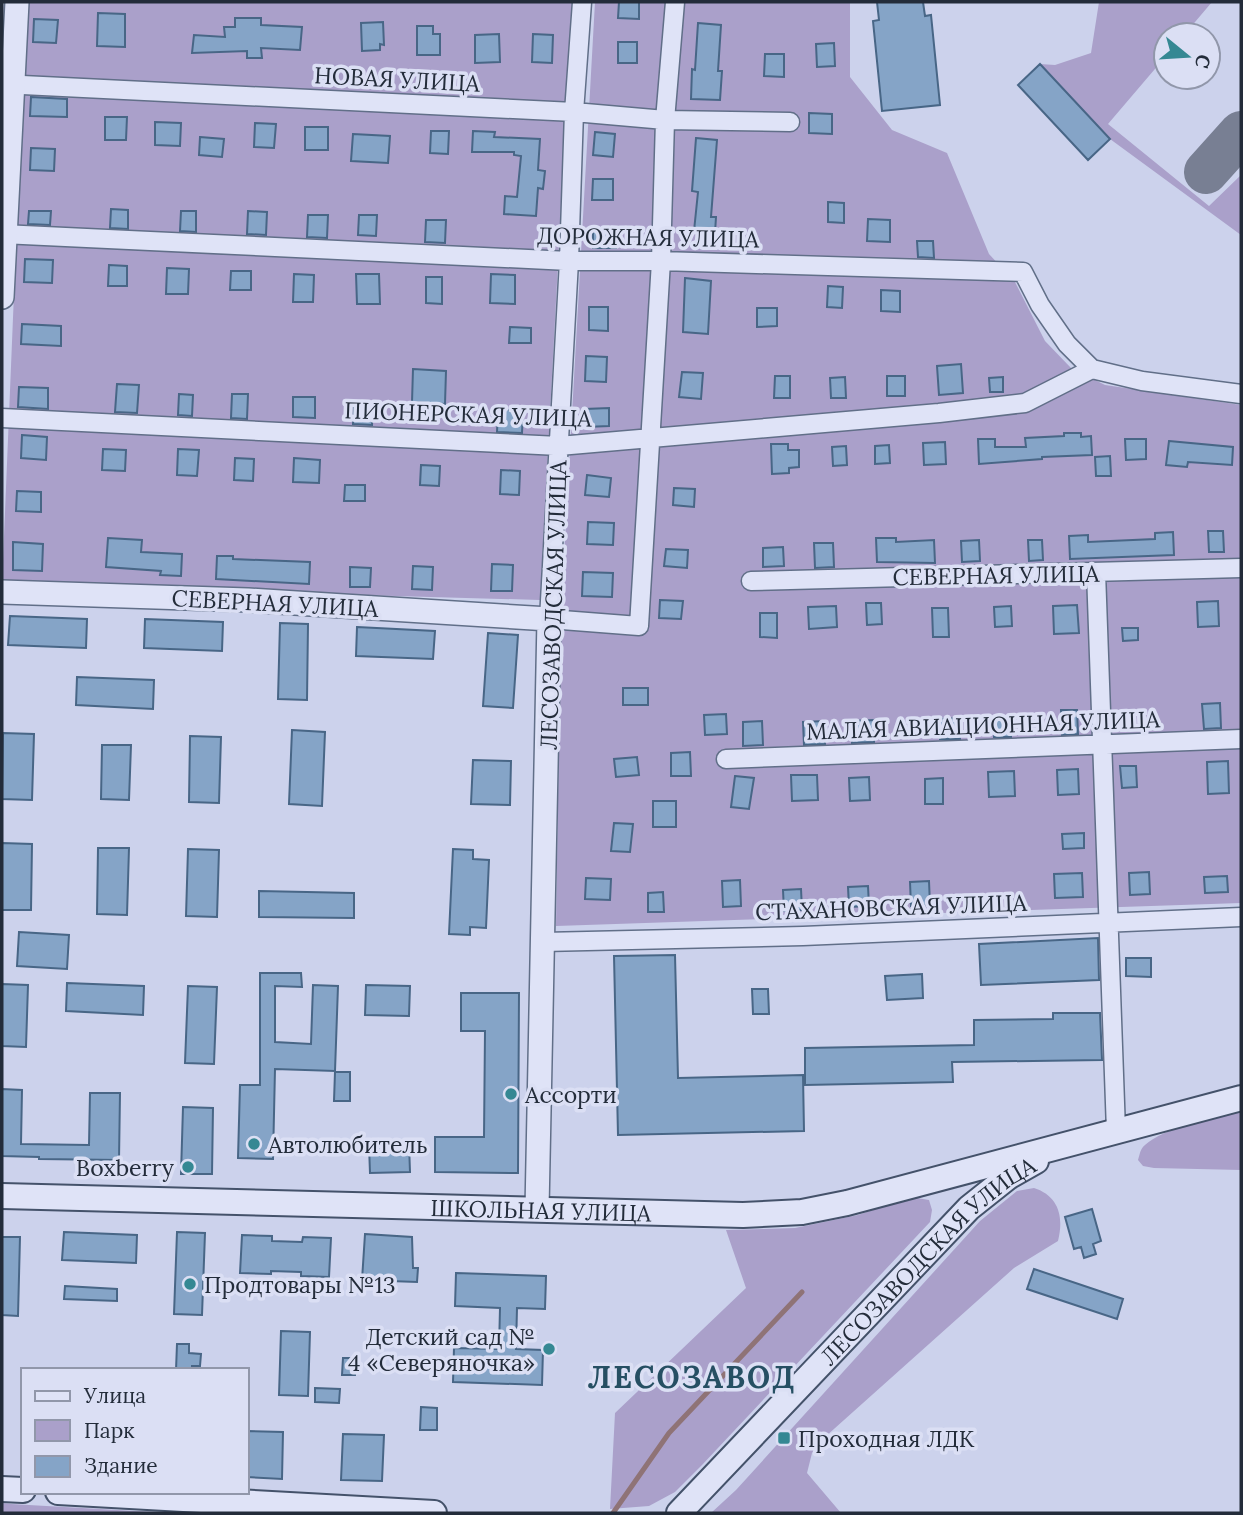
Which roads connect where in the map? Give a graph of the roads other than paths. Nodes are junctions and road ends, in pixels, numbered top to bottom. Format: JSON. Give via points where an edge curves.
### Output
{"nodes":[{"id":1,"x":17,"y":2,"type":"edge"},
{"id":2,"x":582,"y":2,"type":"edge"},
{"id":3,"x":675,"y":2,"type":"edge"},
{"id":4,"x":8,"y":84,"type":"edge"},
{"id":5,"x":574,"y":112,"type":"junction"},
{"id":6,"x":665,"y":120,"type":"junction"},
{"id":7,"x":790,"y":122,"type":"dead end"},
{"id":8,"x":3,"y":234,"type":"edge"},
{"id":9,"x":569,"y":261,"type":"junction"},
{"id":10,"x":661,"y":261,"type":"junction"},
{"id":11,"x":2,"y":298,"type":"edge"},
{"id":12,"x":1092,"y":369,"type":"junction"},
{"id":13,"x":1241,"y":394,"type":"edge"},
{"id":14,"x":2,"y":418,"type":"edge"},
{"id":15,"x":652,"y":438,"type":"junction"},
{"id":16,"x":559,"y":446,"type":"junction"},
{"id":17,"x":1241,"y":568,"type":"edge"},
{"id":18,"x":1096,"y":572,"type":"junction"},
{"id":19,"x":751,"y":581,"type":"dead end"},
{"id":20,"x":2,"y":592,"type":"edge"},
{"id":21,"x":549,"y":619,"type":"junction"},
{"id":22,"x":1241,"y":739,"type":"edge"},
{"id":23,"x":1102,"y":745,"type":"junction"},
{"id":24,"x":726,"y":759,"type":"dead end"},
{"id":25,"x":1241,"y":917,"type":"edge"},
{"id":26,"x":1110,"y":923,"type":"junction"},
{"id":27,"x":542,"y":942,"type":"junction"},
{"id":28,"x":1241,"y":1098,"type":"edge"},
{"id":29,"x":1115,"y":1131,"type":"junction"},
{"id":30,"x":1070,"y":1142,"type":"junction"},
{"id":31,"x":2,"y":1196,"type":"edge"},
{"id":32,"x":537,"y":1209,"type":"junction"},
{"id":33,"x":2,"y":1489,"type":"edge"},
{"id":34,"x":21,"y":1490,"type":"edge"},
{"id":35,"x":94,"y":1494,"type":"edge"},
{"id":36,"x":434,"y":1513,"type":"edge"},
{"id":37,"x":679,"y":1513,"type":"edge"}],
"edges":[{"from":1,"to":4,"type":"street"},
{"from":2,"to":5,"type":"street","name":"ЛЕСОЗАВОДСКАЯ УЛИЦА"},
{"from":3,"to":6,"type":"street"},
{"from":4,"to":5,"type":"street","name":"НОВАЯ УЛИЦА"},
{"from":4,"to":8,"type":"street"},
{"from":5,"to":6,"type":"street","name":"НОВАЯ УЛИЦА"},
{"from":5,"to":9,"type":"street","name":"ЛЕСОЗАВОДСКАЯ УЛИЦА"},
{"from":6,"to":7,"type":"street","name":"НОВАЯ УЛИЦА"},
{"from":6,"to":10,"type":"street"},
{"from":8,"to":9,"type":"street","name":"ДОРОЖНАЯ УЛИЦА"},
{"from":8,"to":11,"type":"street"},
{"from":9,"to":10,"type":"street","name":"ДОРОЖНАЯ УЛИЦА"},
{"from":9,"to":16,"type":"street","name":"ЛЕСОЗАВОДСКАЯ УЛИЦА"},
{"from":10,"to":12,"type":"street","name":"ДОРОЖНАЯ УЛИЦА","via":[[1023,272],[1067,344]]},
{"from":10,"to":15,"type":"street"},
{"from":12,"to":13,"type":"street","via":[[1142,381]]},
{"from":12,"to":15,"type":"street","name":"ПИОНЕРСКАЯ УЛИЦА","via":[[1025,403]]},
{"from":14,"to":16,"type":"street","name":"ПИОНЕРСКАЯ УЛИЦА"},
{"from":15,"to":16,"type":"street","name":"ПИОНЕРСКАЯ УЛИЦА"},
{"from":15,"to":21,"type":"street","via":[[639,626]]},
{"from":16,"to":21,"type":"street","name":"ЛЕСОЗАВОДСКАЯ УЛИЦА"},
{"from":17,"to":18,"type":"street","name":"СЕВЕРНАЯ УЛИЦА"},
{"from":18,"to":19,"type":"street","name":"СЕВЕРНАЯ УЛИЦА"},
{"from":18,"to":23,"type":"street"},
{"from":20,"to":21,"type":"street","name":"СЕВЕРНАЯ УЛИЦА","via":[[248,600]]},
{"from":21,"to":27,"type":"street","name":"ЛЕСОЗАВОДСКАЯ УЛИЦА"},
{"from":22,"to":23,"type":"street","name":"МАЛАЯ АВИАЦИОННАЯ УЛИЦА"},
{"from":23,"to":24,"type":"street","name":"МАЛАЯ АВИАЦИОННАЯ УЛИЦА"},
{"from":23,"to":26,"type":"street"},
{"from":25,"to":26,"type":"street","name":"СТАХАНОВСКАЯ УЛИЦА"},
{"from":26,"to":27,"type":"street","name":"СТАХАНОВСКАЯ УЛИЦА"},
{"from":26,"to":29,"type":"street"},
{"from":27,"to":32,"type":"street","name":"ЛЕСОЗАВОДСКАЯ УЛИЦА"},
{"from":28,"to":29,"type":"main road"},
{"from":29,"to":30,"type":"main road"},
{"from":30,"to":32,"type":"main road","name":"ШКОЛЬНАЯ УЛИЦА","via":[[802,1212],[743,1215]]},
{"from":30,"to":37,"type":"main road","name":"ЛЕСОЗАВОДСКАЯ УЛИЦА","via":[[1008,1177],[969,1208]]},
{"from":31,"to":32,"type":"main road","name":"ШКОЛЬНАЯ УЛИЦА"},
{"from":33,"to":34,"type":"main road"},
{"from":35,"to":36,"type":"main road"}]}
